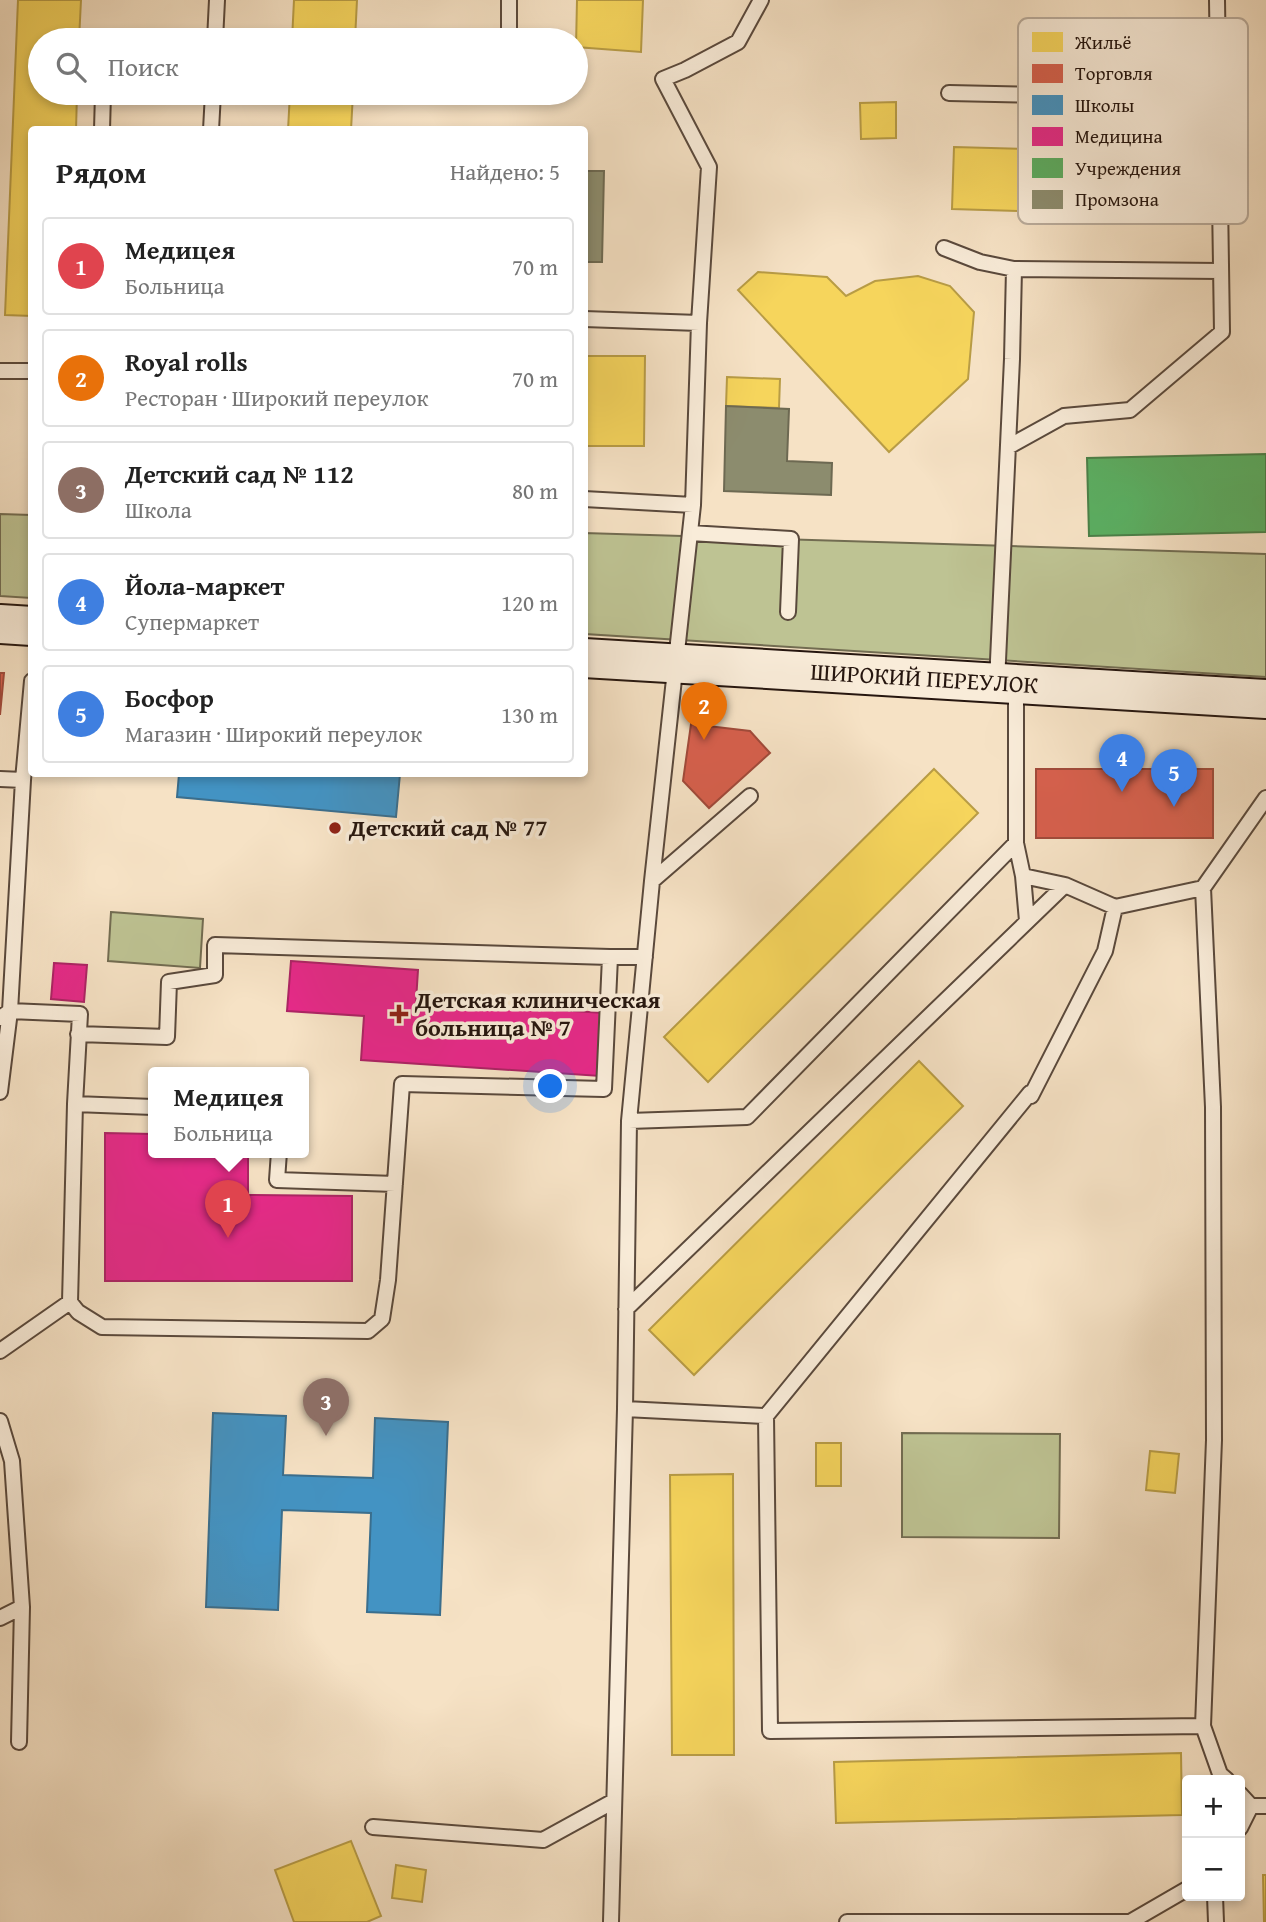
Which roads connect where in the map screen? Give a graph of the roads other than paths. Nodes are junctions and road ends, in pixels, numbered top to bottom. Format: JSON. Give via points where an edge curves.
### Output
{"nodes":[{"id":1,"x":217,"y":0,"type":"edge"},
{"id":2,"x":509,"y":0,"type":"edge"},
{"id":3,"x":761,"y":0,"type":"edge"},
{"id":4,"x":1217,"y":0,"type":"edge"},
{"id":5,"x":1217,"y":18,"type":"edge"},
{"id":6,"x":216,"y":28,"type":"edge"},
{"id":7,"x":509,"y":28,"type":"edge"},
{"id":8,"x":949,"y":93,"type":"dead end"},
{"id":9,"x":1018,"y":95,"type":"edge"},
{"id":10,"x":103,"y":105,"type":"edge"},
{"id":11,"x":212,"y":105,"type":"edge"},
{"id":12,"x":102,"y":126,"type":"edge"},
{"id":13,"x":211,"y":126,"type":"edge"},
{"id":14,"x":1219,"y":224,"type":"edge"},
{"id":15,"x":944,"y":248,"type":"dead end"},
{"id":16,"x":1014,"y":269,"type":"junction"},
{"id":17,"x":1220,"y":271,"type":"junction"},
{"id":18,"x":588,"y":319,"type":"edge"},
{"id":19,"x":699,"y":323,"type":"junction"},
{"id":20,"x":0,"y":371,"type":"edge"},
{"id":21,"x":28,"y":371,"type":"edge"},
{"id":22,"x":1008,"y":447,"type":"junction"},
{"id":23,"x":588,"y":499,"type":"edge"},
{"id":24,"x":693,"y":505,"type":"junction"},
{"id":25,"x":690,"y":533,"type":"junction"},
{"id":26,"x":788,"y":612,"type":"dead end"},
{"id":27,"x":0,"y":624,"type":"edge"},
{"id":28,"x":28,"y":626,"type":"edge"},
{"id":29,"x":588,"y":658,"type":"edge"},
{"id":30,"x":675,"y":663,"type":"junction"},
{"id":31,"x":1007,"y":684,"type":"junction"},
{"id":32,"x":1266,"y":699,"type":"edge"},
{"id":33,"x":28,"y":725,"type":"edge"},
{"id":34,"x":0,"y":779,"type":"edge"},
{"id":35,"x":23,"y":780,"type":"junction"},
{"id":36,"x":750,"y":796,"type":"dead end"},
{"id":37,"x":1266,"y":798,"type":"edge"},
{"id":38,"x":1016,"y":843,"type":"junction"},
{"id":39,"x":1023,"y":876,"type":"junction"},
{"id":40,"x":652,"y":881,"type":"junction"},
{"id":41,"x":1065,"y":885,"type":"junction"},
{"id":42,"x":1203,"y":888,"type":"junction"},
{"id":43,"x":1115,"y":907,"type":"junction"},
{"id":44,"x":1027,"y":921,"type":"junction"},
{"id":45,"x":610,"y":957,"type":"junction"},
{"id":46,"x":645,"y":957,"type":"junction"},
{"id":47,"x":5,"y":1014,"type":"edge"},
{"id":48,"x":78,"y":1034,"type":"junction"},
{"id":49,"x":0,"y":1093,"type":"edge"},
{"id":50,"x":75,"y":1104,"type":"junction"},
{"id":51,"x":148,"y":1107,"type":"edge"},
{"id":52,"x":629,"y":1121,"type":"junction"},
{"id":53,"x":279,"y":1158,"type":"edge"},
{"id":54,"x":395,"y":1184,"type":"junction"},
{"id":55,"x":70,"y":1302,"type":"junction"},
{"id":56,"x":626,"y":1309,"type":"junction"},
{"id":57,"x":0,"y":1350,"type":"edge"},
{"id":58,"x":625,"y":1409,"type":"junction"},
{"id":59,"x":766,"y":1416,"type":"junction"},
{"id":60,"x":0,"y":1421,"type":"edge"},
{"id":61,"x":22,"y":1607,"type":"junction"},
{"id":62,"x":0,"y":1618,"type":"edge"},
{"id":63,"x":1203,"y":1726,"type":"junction"},
{"id":64,"x":19,"y":1742,"type":"dead end"},
{"id":65,"x":1221,"y":1775,"type":"edge"},
{"id":66,"x":614,"y":1801,"type":"junction"},
{"id":67,"x":1259,"y":1806,"type":"edge"},
{"id":68,"x":1245,"y":1822,"type":"edge"},
{"id":69,"x":373,"y":1827,"type":"dead end"},
{"id":70,"x":1182,"y":1892,"type":"edge"},
{"id":71,"x":1215,"y":1901,"type":"edge"},
{"id":72,"x":611,"y":1922,"type":"edge"},
{"id":73,"x":847,"y":1922,"type":"edge"},
{"id":74,"x":1216,"y":1922,"type":"edge"}],
"edges":[{"from":1,"to":6,"type":"lane"},
{"from":2,"to":7,"type":"lane"},
{"from":3,"to":19,"type":"lane","via":[[738,42],[663,79],[709,167]]},
{"from":4,"to":5,"type":"lane"},
{"from":8,"to":9,"type":"lane"},
{"from":10,"to":12,"type":"lane"},
{"from":11,"to":13,"type":"lane"},
{"from":14,"to":17,"type":"lane"},
{"from":15,"to":16,"type":"lane"},
{"from":16,"to":17,"type":"lane"},
{"from":16,"to":22,"type":"lane"},
{"from":17,"to":22,"type":"lane","via":[[1222,332],[1130,410],[1064,416]]},
{"from":18,"to":19,"type":"lane"},
{"from":19,"to":24,"type":"lane"},
{"from":20,"to":21,"type":"lane"},
{"from":22,"to":31,"type":"lane"},
{"from":23,"to":24,"type":"lane"},
{"from":24,"to":25,"type":"lane"},
{"from":25,"to":26,"type":"lane","via":[[791,539]]},
{"from":25,"to":30,"type":"lane"},
{"from":27,"to":28,"type":"street"},
{"from":29,"to":30,"type":"street","name":"ШИРОКИЙ ПЕРЕУЛОК"},
{"from":30,"to":31,"type":"street","name":"ШИРОКИЙ ПЕРЕУЛОК"},
{"from":30,"to":40,"type":"lane"},
{"from":31,"to":32,"type":"street","name":"ШИРОКИЙ ПЕРЕУЛОК"},
{"from":31,"to":38,"type":"lane"},
{"from":33,"to":35,"type":"lane"},
{"from":34,"to":35,"type":"lane"},
{"from":35,"to":47,"type":"lane"},
{"from":36,"to":40,"type":"lane"},
{"from":37,"to":42,"type":"lane"},
{"from":38,"to":39,"type":"lane"},
{"from":38,"to":52,"type":"lane","via":[[747,1117]]},
{"from":39,"to":41,"type":"lane"},
{"from":39,"to":44,"type":"lane"},
{"from":40,"to":46,"type":"lane"},
{"from":41,"to":43,"type":"lane"},
{"from":41,"to":44,"type":"lane"},
{"from":42,"to":43,"type":"lane"},
{"from":42,"to":63,"type":"lane","via":[[1213,1107],[1214,1440]]},
{"from":43,"to":59,"type":"lane","via":[[1105,951],[1031,1096]]},
{"from":44,"to":56,"type":"lane"},
{"from":45,"to":46,"type":"lane"},
{"from":45,"to":48,"type":"lane","via":[[215,945],[215,975],[169,982],[167,1037]]},
{"from":45,"to":54,"type":"lane","via":[[604,1089],[402,1084]]},
{"from":46,"to":52,"type":"lane"},
{"from":47,"to":48,"type":"lane","via":[[80,1014]]},
{"from":47,"to":49,"type":"lane"},
{"from":48,"to":50,"type":"lane"},
{"from":50,"to":51,"type":"lane"},
{"from":50,"to":55,"type":"lane"},
{"from":52,"to":56,"type":"lane"},
{"from":53,"to":54,"type":"lane","via":[[277,1180]]},
{"from":54,"to":55,"type":"lane","via":[[382,1319],[368,1331],[102,1327]]},
{"from":55,"to":57,"type":"lane"},
{"from":56,"to":58,"type":"lane"},
{"from":58,"to":59,"type":"lane"},
{"from":58,"to":66,"type":"lane"},
{"from":59,"to":63,"type":"lane","via":[[770,1731]]},
{"from":60,"to":61,"type":"lane","via":[[12,1461]]},
{"from":61,"to":62,"type":"lane"},
{"from":61,"to":64,"type":"lane"},
{"from":63,"to":65,"type":"lane"},
{"from":66,"to":69,"type":"lane","via":[[543,1840]]},
{"from":66,"to":72,"type":"lane"},
{"from":67,"to":68,"type":"lane"},
{"from":70,"to":73,"type":"lane","via":[[1130,1922]]},
{"from":71,"to":74,"type":"lane"}]}
